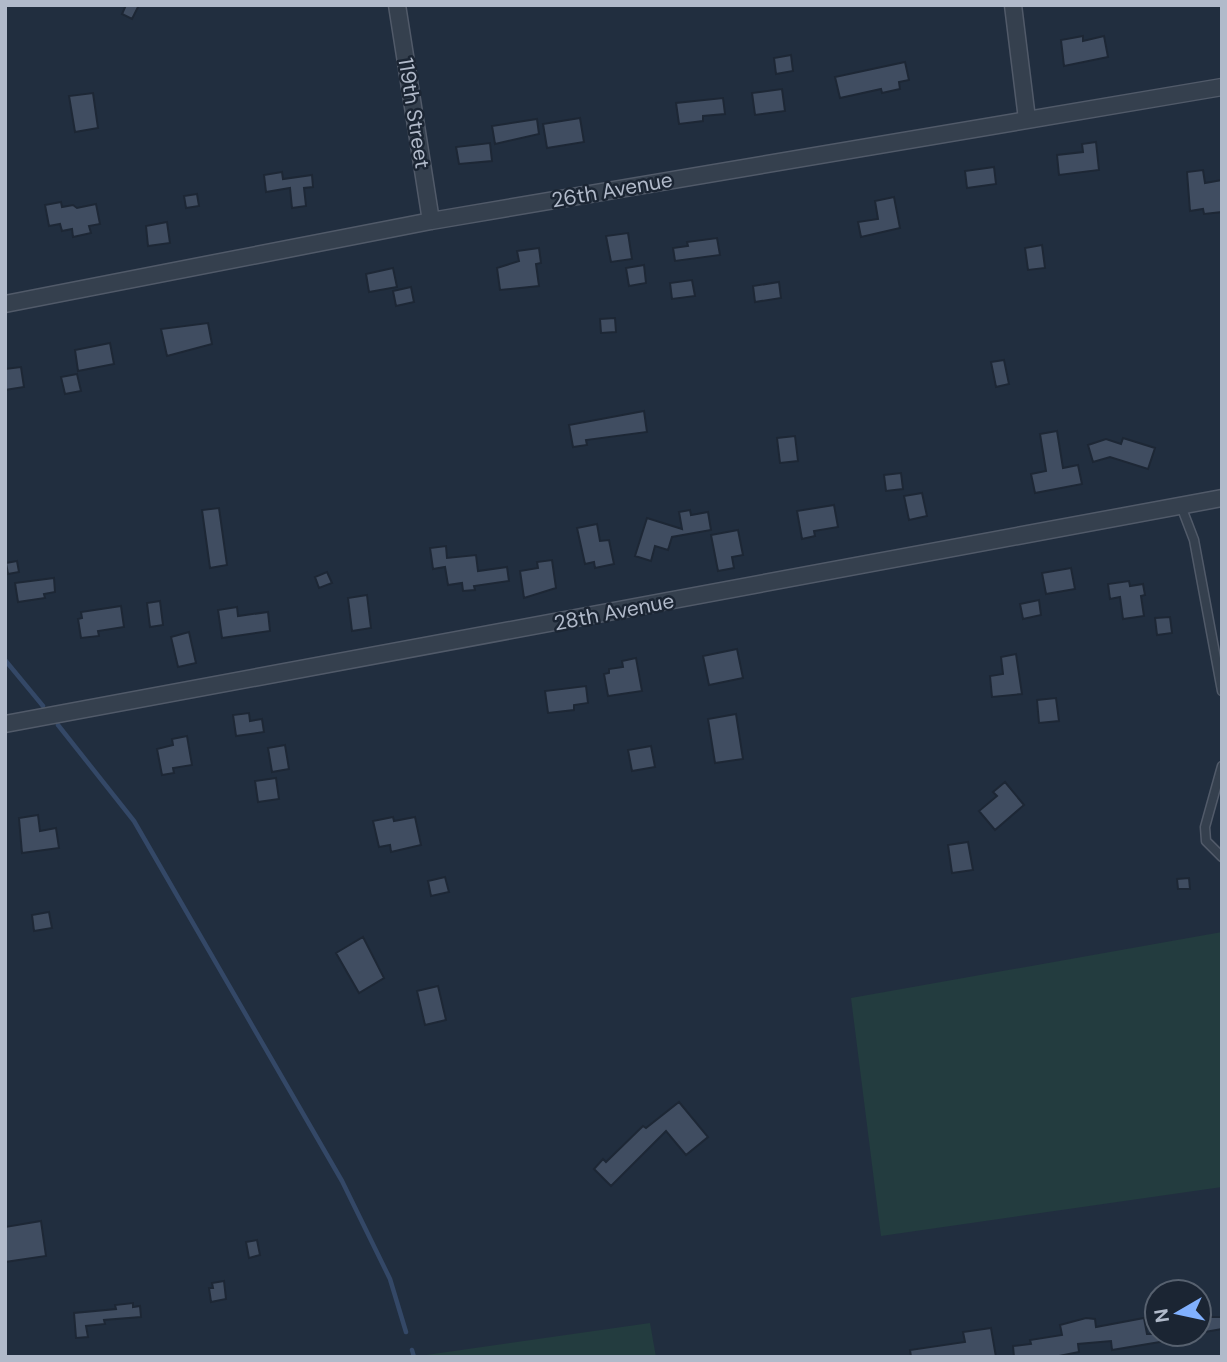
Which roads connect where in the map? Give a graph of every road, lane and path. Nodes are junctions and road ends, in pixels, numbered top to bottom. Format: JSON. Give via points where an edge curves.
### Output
{"nodes":[{"id":1,"x":397,"y":5,"type":"edge"},
{"id":2,"x":1013,"y":5,"type":"edge"},
{"id":3,"x":1222,"y":88,"type":"edge"},
{"id":4,"x":1027,"y":119,"type":"junction"},
{"id":5,"x":431,"y":221,"type":"junction"},
{"id":6,"x":5,"y":304,"type":"edge"},
{"id":7,"x":1222,"y":498,"type":"edge"},
{"id":8,"x":1181,"y":506,"type":"junction"},
{"id":9,"x":1222,"y":691,"type":"edge"},
{"id":10,"x":5,"y":724,"type":"edge"},
{"id":11,"x":1222,"y":766,"type":"edge"},
{"id":12,"x":1222,"y":857,"type":"edge"}],
"edges":[{"from":1,"to":5,"type":"street","name":"119th Street"},
{"from":2,"to":4,"type":"street"},
{"from":3,"to":4,"type":"street","name":"26th Avenue"},
{"from":4,"to":5,"type":"street","name":"26th Avenue"},
{"from":5,"to":6,"type":"street","name":"26th Avenue"},
{"from":7,"to":8,"type":"street","name":"28th Avenue"},
{"from":8,"to":9,"type":"lane","via":[[1194,540]]},
{"from":8,"to":10,"type":"street","name":"28th Avenue"},
{"from":11,"to":12,"type":"lane","via":[[1206,827],[1206,841]]}]}
